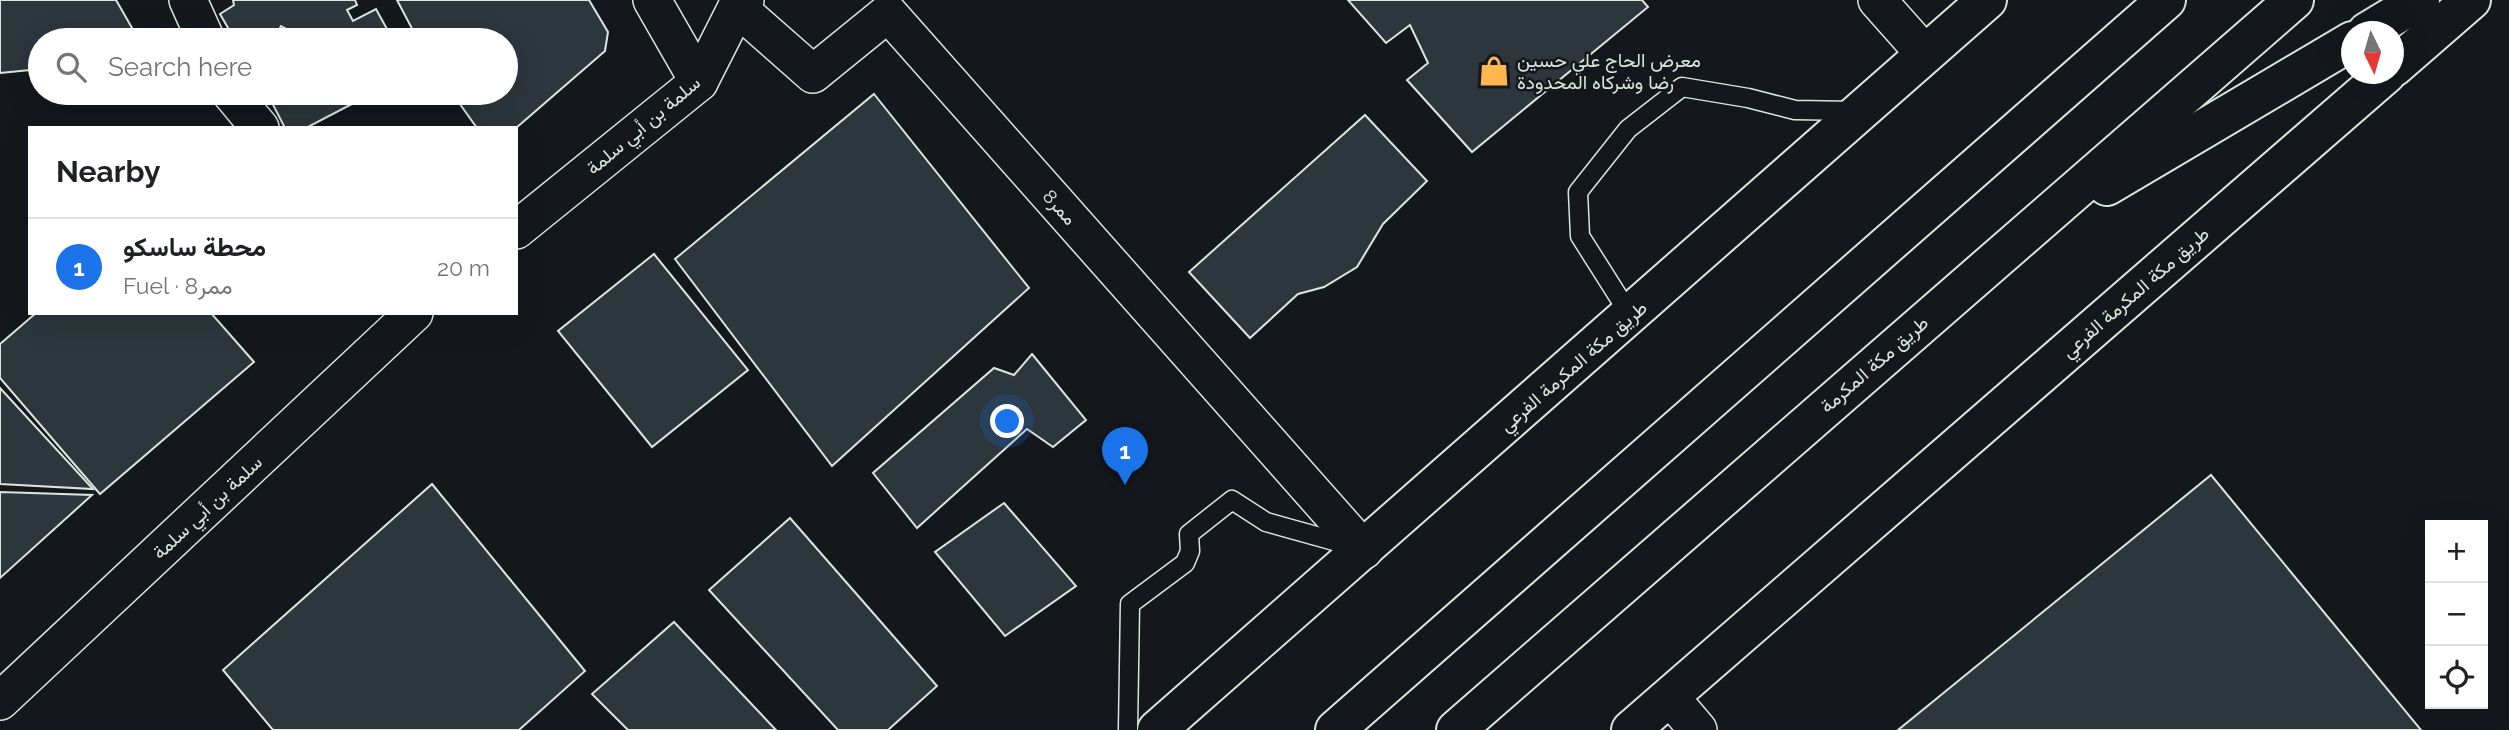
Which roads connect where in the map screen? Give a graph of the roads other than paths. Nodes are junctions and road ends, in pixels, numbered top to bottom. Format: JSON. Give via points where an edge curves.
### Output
{"nodes":[{"id":1,"x":188,"y":0,"type":"edge"},
{"id":2,"x":652,"y":0,"type":"edge"},
{"id":3,"x":1877,"y":0,"type":"edge"},
{"id":4,"x":1987,"y":0,"type":"edge"},
{"id":5,"x":2166,"y":0,"type":"edge"},
{"id":6,"x":2294,"y":0,"type":"edge"},
{"id":7,"x":2420,"y":0,"type":"edge"},
{"id":8,"x":2471,"y":0,"type":"edge"},
{"id":9,"x":741,"y":4,"type":"edge"},
{"id":10,"x":2385,"y":21,"type":"edge"},
{"id":11,"x":201,"y":28,"type":"edge"},
{"id":12,"x":2341,"y":47,"type":"edge"},
{"id":13,"x":1925,"y":54,"type":"junction"},
{"id":14,"x":2404,"y":58,"type":"edge"},
{"id":15,"x":699,"y":82,"type":"junction"},
{"id":16,"x":2375,"y":84,"type":"edge"},
{"id":17,"x":241,"y":105,"type":"edge"},
{"id":18,"x":1861,"y":111,"type":"junction"},
{"id":19,"x":258,"y":126,"type":"edge"},
{"id":20,"x":518,"y":228,"type":"edge"},
{"id":21,"x":2020,"y":236,"type":"junction"},
{"id":22,"x":412,"y":315,"type":"edge"},
{"id":23,"x":1630,"y":315,"type":"junction"},
{"id":24,"x":1364,"y":550,"type":"junction"},
{"id":25,"x":1670,"y":697,"type":"junction"},
{"id":26,"x":0,"y":701,"type":"edge"},
{"id":27,"x":1128,"y":730,"type":"edge"},
{"id":28,"x":1157,"y":730,"type":"edge"},
{"id":29,"x":1335,"y":730,"type":"edge"},
{"id":30,"x":1455,"y":730,"type":"edge"},
{"id":31,"x":1631,"y":730,"type":"edge"},
{"id":32,"x":1698,"y":730,"type":"edge"}],
"edges":[{"from":1,"to":11,"type":"street"},
{"from":2,"to":15,"type":"street"},
{"from":3,"to":13,"type":"street"},
{"from":4,"to":13,"type":"main road","name":"طريق مكة المكرمة الفرعي"},
{"from":5,"to":29,"type":"main road"},
{"from":6,"to":21,"type":"main road","name":"طريق مكة المكرمة"},
{"from":7,"to":10,"type":"main road"},
{"from":8,"to":14,"type":"main road"},
{"from":9,"to":15,"type":"street","name":"سلمة بن أبي سلمة"},
{"from":9,"to":24,"type":"street","name":"ممر8","via":[[813,74],[888,13]]},
{"from":12,"to":21,"type":"main road"},
{"from":13,"to":18,"type":"main road","name":"طريق مكة المكرمة الفرعي"},
{"from":15,"to":20,"type":"street","name":"سلمة بن أبي سلمة"},
{"from":16,"to":25,"type":"main road","name":"طريق مكة المكرمة الفرعي"},
{"from":17,"to":19,"type":"street"},
{"from":18,"to":23,"type":"main road","name":"طريق مكة المكرمة الفرعي"},
{"from":18,"to":23,"type":"lane","via":[[1795,110],[1682,87],[1628,129],[1578,192],[1580,236]]},
{"from":21,"to":30,"type":"main road","name":"طريق مكة المكرمة"},
{"from":22,"to":26,"type":"street","name":"سلمة بن أبي سلمة"},
{"from":23,"to":24,"type":"main road","name":"طريق مكة المكرمة الفرعي"},
{"from":24,"to":27,"type":"lane","via":[[1266,522],[1231,500],[1189,534],[1185,563],[1130,604]]},
{"from":24,"to":28,"type":"main road","name":"طريق مكة المكرمة الفرعي"},
{"from":25,"to":31,"type":"main road","name":"طريق مكة المكرمة الفرعي"},
{"from":25,"to":32,"type":"street"}]}
